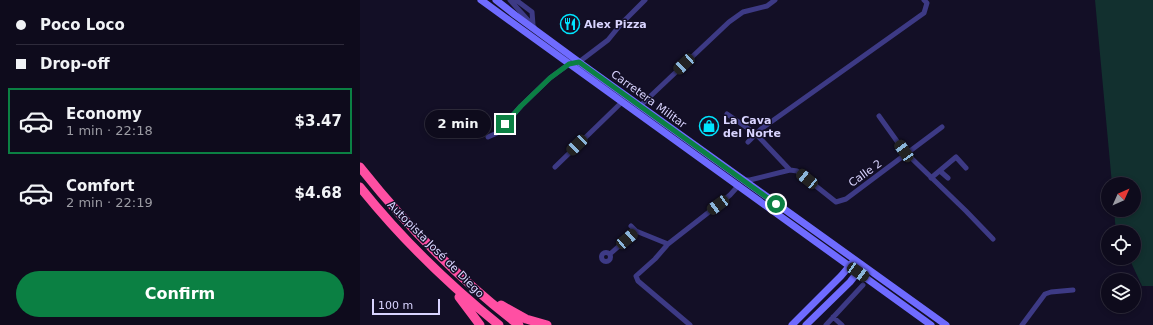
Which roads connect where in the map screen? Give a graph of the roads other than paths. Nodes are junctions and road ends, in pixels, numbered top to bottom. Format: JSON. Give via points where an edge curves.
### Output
{"nodes":[{"id":1,"x":481,"y":0,"type":"edge"},
{"id":2,"x":496,"y":0,"type":"edge"},
{"id":3,"x":510,"y":0,"type":"edge"},
{"id":4,"x":516,"y":0,"type":"edge"},
{"id":5,"x":645,"y":0,"type":"edge"},
{"id":6,"x":775,"y":0,"type":"edge"},
{"id":7,"x":924,"y":0,"type":"edge"},
{"id":8,"x":533,"y":25,"type":"junction"},
{"id":9,"x":540,"y":34,"type":"junction"},
{"id":10,"x":579,"y":62,"type":"junction"},
{"id":11,"x":569,"y":64,"type":"junction"},
{"id":12,"x":622,"y":102,"type":"junction"},
{"id":13,"x":640,"y":106,"type":"junction"},
{"id":14,"x":727,"y":114,"type":"dead end"},
{"id":15,"x":879,"y":116,"type":"dead end"},
{"id":16,"x":942,"y":127,"type":"dead end"},
{"id":17,"x":756,"y":134,"type":"junction"},
{"id":18,"x":488,"y":137,"type":"dead end"},
{"id":19,"x":748,"y":142,"type":"dead end"},
{"id":20,"x":908,"y":155,"type":"junction"},
{"id":21,"x":360,"y":167,"type":"edge"},
{"id":22,"x":555,"y":167,"type":"dead end"},
{"id":23,"x":966,"y":168,"type":"dead end"},
{"id":24,"x":790,"y":170,"type":"junction"},
{"id":25,"x":940,"y":171,"type":"junction"},
{"id":26,"x":931,"y":178,"type":"junction"},
{"id":27,"x":948,"y":178,"type":"dead end"},
{"id":28,"x":740,"y":182,"type":"junction"},
{"id":29,"x":360,"y":187,"type":"edge"},
{"id":30,"x":631,"y":226,"type":"dead end"},
{"id":31,"x":636,"y":231,"type":"junction"},
{"id":32,"x":993,"y":239,"type":"dead end"},
{"id":33,"x":668,"y":244,"type":"junction"},
{"id":34,"x":610,"y":254,"type":"dead end"},
{"id":35,"x":852,"y":262,"type":"junction"},
{"id":36,"x":861,"y":269,"type":"junction"},
{"id":37,"x":457,"y":272,"type":"junction"},
{"id":38,"x":442,"y":275,"type":"junction"},
{"id":39,"x":863,"y":285,"type":"dead end"},
{"id":40,"x":1073,"y":290,"type":"dead end"},
{"id":41,"x":833,"y":317,"type":"junction"},
{"id":42,"x":480,"y":325,"type":"edge"},
{"id":43,"x":499,"y":325,"type":"edge"},
{"id":44,"x":519,"y":325,"type":"edge"},
{"id":45,"x":547,"y":325,"type":"edge"},
{"id":46,"x":690,"y":325,"type":"edge"},
{"id":47,"x":792,"y":325,"type":"edge"},
{"id":48,"x":806,"y":325,"type":"edge"},
{"id":49,"x":826,"y":325,"type":"edge"},
{"id":50,"x":842,"y":325,"type":"edge"},
{"id":51,"x":931,"y":325,"type":"edge"},
{"id":52,"x":946,"y":325,"type":"edge"},
{"id":53,"x":1022,"y":325,"type":"edge"}],
"edges":[{"from":1,"to":11,"type":"main road","name":"Carretera Militar"},
{"from":2,"to":9,"type":"main road","name":"Carretera Militar"},
{"from":3,"to":8,"type":"street"},
{"from":4,"to":8,"type":"street","via":[[532,12]]},
{"from":5,"to":10,"type":"street","via":[[608,40]]},
{"from":6,"to":13,"type":"street","via":[[767,6],[743,12],[729,22]]},
{"from":7,"to":17,"type":"street","via":[[927,3],[924,14]]},
{"from":8,"to":9,"type":"street"},
{"from":9,"to":10,"type":"main road","name":"Carretera Militar"},
{"from":10,"to":11,"type":"street"},
{"from":10,"to":13,"type":"main road","name":"Carretera Militar"},
{"from":11,"to":12,"type":"main road","name":"Carretera Militar"},
{"from":11,"to":18,"type":"street","via":[[550,78],[497,133]]},
{"from":12,"to":22,"type":"street"},
{"from":12,"to":28,"type":"main road","name":"Carretera Militar"},
{"from":13,"to":28,"type":"main road","name":"Carretera Militar"},
{"from":14,"to":17,"type":"street"},
{"from":15,"to":20,"type":"street"},
{"from":16,"to":20,"type":"street","name":"Calle 2"},
{"from":17,"to":19,"type":"street"},
{"from":17,"to":24,"type":"street"},
{"from":20,"to":24,"type":"street","name":"Calle 2","via":[[846,199],[836,202],[797,171]]},
{"from":20,"to":26,"type":"street"},
{"from":21,"to":37,"type":"highway","name":"Autopista José de Diego","via":[[408,223]]},
{"from":23,"to":25,"type":"street","via":[[956,157]]},
{"from":24,"to":28,"type":"street"},
{"from":25,"to":26,"type":"street"},
{"from":25,"to":27,"type":"street"},
{"from":26,"to":32,"type":"street"},
{"from":28,"to":33,"type":"street","via":[[730,195]]},
{"from":28,"to":35,"type":"main road","name":"Carretera Militar"},
{"from":29,"to":38,"type":"highway","name":"Autopista José de Diego"},
{"from":30,"to":31,"type":"street"},
{"from":31,"to":33,"type":"street"},
{"from":31,"to":34,"type":"street"},
{"from":33,"to":46,"type":"street","via":[[636,278]]},
{"from":35,"to":36,"type":"main road","name":"Carretera Militar"},
{"from":35,"to":47,"type":"main road"},
{"from":36,"to":48,"type":"main road"},
{"from":36,"to":51,"type":"main road","name":"Carretera Militar"},
{"from":36,"to":52,"type":"main road","name":"Carretera Militar"},
{"from":37,"to":44,"type":"highway","name":"Autopista José de Diego"},
{"from":37,"to":45,"type":"highway","via":[[472,280],[509,310],[526,319]]},
{"from":38,"to":42,"type":"highway"},
{"from":38,"to":43,"type":"highway","name":"Autopista José de Diego"},
{"from":39,"to":41,"type":"street"},
{"from":40,"to":53,"type":"street","via":[[1045,294]]},
{"from":41,"to":49,"type":"street"},
{"from":41,"to":50,"type":"street"}]}
